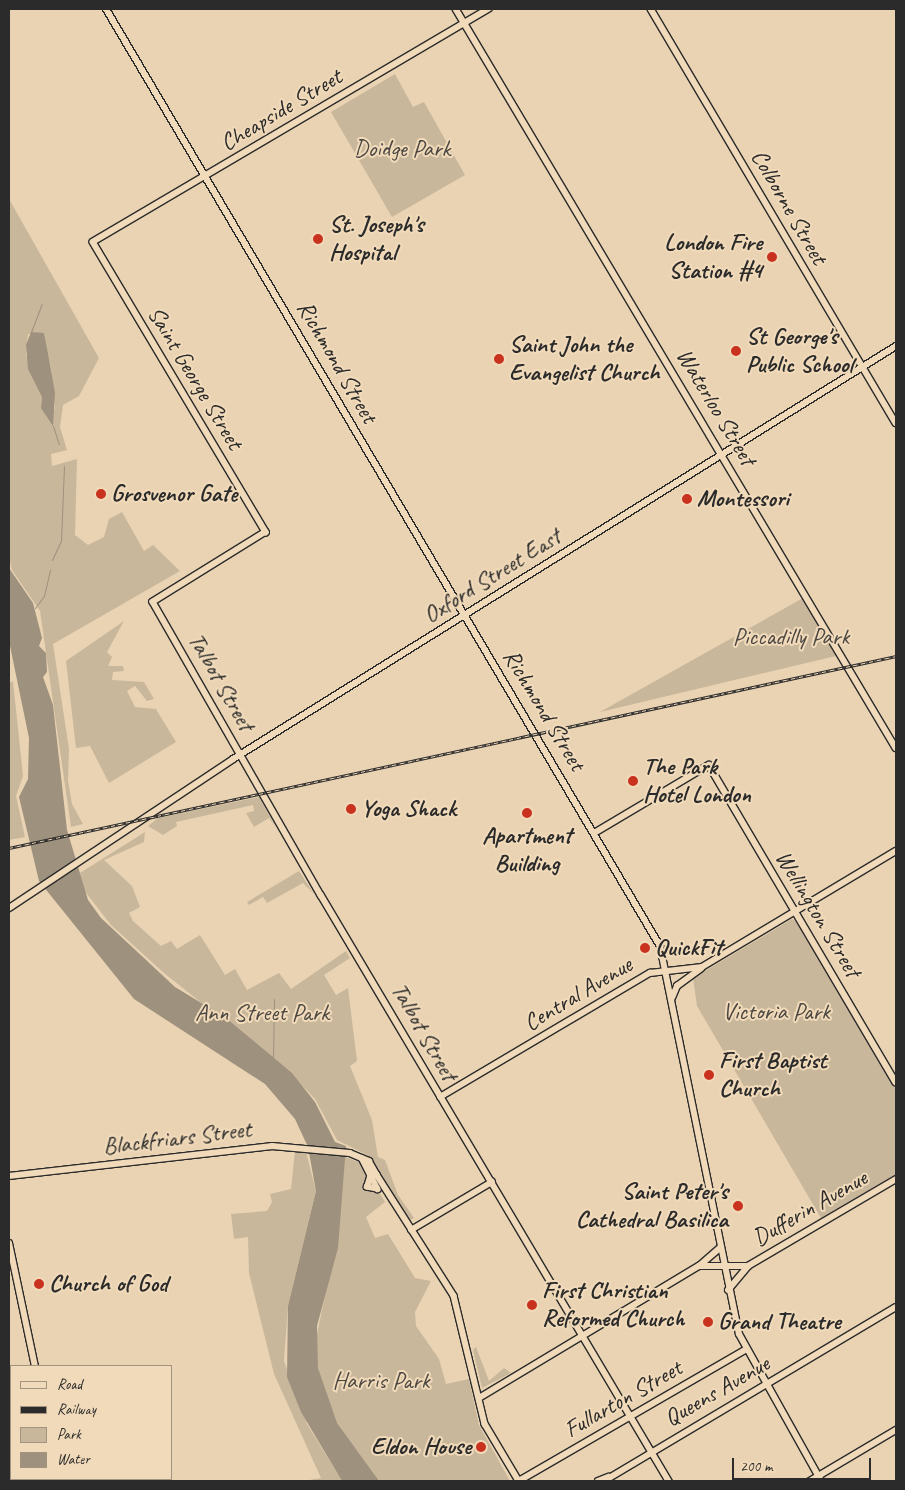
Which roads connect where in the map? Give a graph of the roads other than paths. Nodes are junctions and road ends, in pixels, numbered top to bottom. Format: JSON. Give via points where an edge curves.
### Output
{"nodes":[{"id":1,"x":106,"y":9,"type":"edge"},
{"id":2,"x":456,"y":9,"type":"edge"},
{"id":3,"x":489,"y":9,"type":"edge"},
{"id":4,"x":651,"y":9,"type":"edge"},
{"id":5,"x":464,"y":23,"type":"junction"},
{"id":6,"x":204,"y":177,"type":"junction"},
{"id":7,"x":93,"y":242,"type":"joint"},
{"id":8,"x":896,"y":346,"type":"edge"},
{"id":9,"x":863,"y":367,"type":"junction"},
{"id":10,"x":896,"y":423,"type":"edge"},
{"id":11,"x":722,"y":455,"type":"junction"},
{"id":12,"x":155,"y":598,"type":"joint"},
{"id":13,"x":465,"y":615,"type":"junction"},
{"id":14,"x":896,"y":748,"type":"edge"},
{"id":15,"x":241,"y":754,"type":"junction"},
{"id":16,"x":596,"y":832,"type":"junction"},
{"id":17,"x":896,"y":851,"type":"edge"},
{"id":18,"x":9,"y":908,"type":"edge"},
{"id":19,"x":796,"y":913,"type":"junction"},
{"id":20,"x":702,"y":967,"type":"junction"},
{"id":21,"x":667,"y":970,"type":"junction"},
{"id":22,"x":672,"y":998,"type":"junction"},
{"id":23,"x":896,"y":1082,"type":"edge"},
{"id":24,"x":440,"y":1096,"type":"junction"},
{"id":25,"x":361,"y":1156,"type":"junction"},
{"id":26,"x":378,"y":1175,"type":"junction"},
{"id":27,"x":9,"y":1176,"type":"edge"},
{"id":28,"x":370,"y":1177,"type":"junction"},
{"id":29,"x":896,"y":1179,"type":"edge"},
{"id":30,"x":492,"y":1182,"type":"junction"},
{"id":31,"x":389,"y":1196,"type":"junction"},
{"id":32,"x":411,"y":1230,"type":"junction"},
{"id":33,"x":9,"y":1243,"type":"edge"},
{"id":34,"x":720,"y":1248,"type":"junction"},
{"id":35,"x":723,"y":1265,"type":"junction"},
{"id":36,"x":699,"y":1266,"type":"junction"},
{"id":37,"x":748,"y":1266,"type":"junction"},
{"id":38,"x":728,"y":1290,"type":"junction"},
{"id":39,"x":896,"y":1308,"type":"edge"},
{"id":40,"x":580,"y":1335,"type":"junction"},
{"id":41,"x":745,"y":1350,"type":"junction"},
{"id":42,"x":35,"y":1365,"type":"edge"},
{"id":43,"x":765,"y":1385,"type":"junction"},
{"id":44,"x":479,"y":1398,"type":"junction"},
{"id":45,"x":630,"y":1417,"type":"junction"},
{"id":46,"x":896,"y":1430,"type":"edge"},
{"id":47,"x":651,"y":1451,"type":"junction"},
{"id":48,"x":606,"y":1479,"type":"edge"},
{"id":49,"x":819,"y":1479,"type":"edge"},
{"id":50,"x":519,"y":1481,"type":"edge"},
{"id":51,"x":598,"y":1481,"type":"edge"},
{"id":52,"x":669,"y":1481,"type":"edge"},
{"id":53,"x":810,"y":1481,"type":"edge"}],
"edges":[{"from":1,"to":6,"type":"main road","name":"Richmond Street"},
{"from":2,"to":5,"type":"street","name":"Waterloo Street"},
{"from":3,"to":5,"type":"street","name":"Cheapside Street"},
{"from":4,"to":9,"type":"street","name":"Colborne Street"},
{"from":5,"to":6,"type":"street","name":"Cheapside Street"},
{"from":5,"to":11,"type":"street","name":"Waterloo Street"},
{"from":6,"to":7,"type":"street","name":"Cheapside Street"},
{"from":6,"to":13,"type":"main road","name":"Richmond Street"},
{"from":7,"to":12,"type":"street","name":"Saint George Street","via":[[266,532]]},
{"from":8,"to":9,"type":"main road","name":"Oxford Street East"},
{"from":9,"to":10,"type":"street","name":"Colborne Street"},
{"from":9,"to":11,"type":"main road","name":"Oxford Street East"},
{"from":11,"to":13,"type":"main road","name":"Oxford Street East"},
{"from":11,"to":14,"type":"street","name":"Waterloo Street"},
{"from":12,"to":15,"type":"street","name":"Talbot Street"},
{"from":13,"to":15,"type":"main road","name":"Oxford Street East"},
{"from":13,"to":16,"type":"main road","name":"Richmond Street"},
{"from":15,"to":18,"type":"main road","name":"Oxford Street East"},
{"from":15,"to":24,"type":"street","name":"Talbot Street"},
{"from":16,"to":19,"type":"street","name":"Wellington Street","via":[[709,765]]},
{"from":16,"to":21,"type":"main road","name":"Richmond Street","via":[[660,946]]},
{"from":17,"to":19,"type":"street","name":"Central Avenue"},
{"from":19,"to":20,"type":"street","name":"Central Avenue"},
{"from":19,"to":23,"type":"street","name":"Wellington Street"},
{"from":20,"to":21,"type":"street","name":"Central Avenue"},
{"from":20,"to":22,"type":"street","via":[[677,986]]},
{"from":21,"to":22,"type":"main road","name":"Richmond Street"},
{"from":21,"to":24,"type":"street","name":"Central Avenue","via":[[650,973]]},
{"from":22,"to":34,"type":"main road","name":"Richmond Street"},
{"from":24,"to":30,"type":"street","name":"Talbot Street"},
{"from":25,"to":26,"type":"street"},
{"from":25,"to":27,"type":"street","name":"Blackfriars Street","via":[[304,1148],[256,1146]]},
{"from":25,"to":28,"type":"street"},
{"from":26,"to":28,"type":"street"},
{"from":26,"to":31,"type":"street"},
{"from":28,"to":31,"type":"street","via":[[367,1187],[377,1188]]},
{"from":29,"to":37,"type":"street","name":"Dufferin Avenue"},
{"from":30,"to":32,"type":"street"},
{"from":30,"to":40,"type":"street","name":"Talbot Street"},
{"from":31,"to":32,"type":"street"},
{"from":32,"to":44,"type":"street","via":[[456,1300]]},
{"from":33,"to":42,"type":"main road"},
{"from":34,"to":35,"type":"main road","name":"Richmond Street"},
{"from":34,"to":36,"type":"main road"},
{"from":35,"to":36,"type":"street","name":"Dufferin Avenue"},
{"from":35,"to":37,"type":"street","name":"Dufferin Avenue"},
{"from":35,"to":38,"type":"main road","name":"Richmond Street"},
{"from":36,"to":40,"type":"street","name":"Dufferin Avenue"},
{"from":37,"to":38,"type":"main road"},
{"from":38,"to":41,"type":"main road","name":"Richmond Street"},
{"from":39,"to":43,"type":"main road","name":"Queens Avenue"},
{"from":40,"to":44,"type":"street","name":"Dufferin Avenue"},
{"from":40,"to":45,"type":"street","name":"Talbot Street"},
{"from":41,"to":43,"type":"main road","name":"Richmond Street"},
{"from":41,"to":45,"type":"street","name":"Fullarton Street"},
{"from":43,"to":47,"type":"main road","name":"Queens Avenue"},
{"from":43,"to":49,"type":"main road","name":"Richmond Street"},
{"from":44,"to":50,"type":"street","via":[[486,1426]]},
{"from":45,"to":47,"type":"street","name":"Talbot Street"},
{"from":45,"to":50,"type":"street","name":"Fullarton Street"},
{"from":46,"to":49,"type":"street"},
{"from":47,"to":48,"type":"main road","name":"Queens Avenue"},
{"from":47,"to":52,"type":"street","name":"Talbot Street"},
{"from":48,"to":51,"type":"street","name":"Queens Avenue"},
{"from":49,"to":53,"type":"street"}]}
